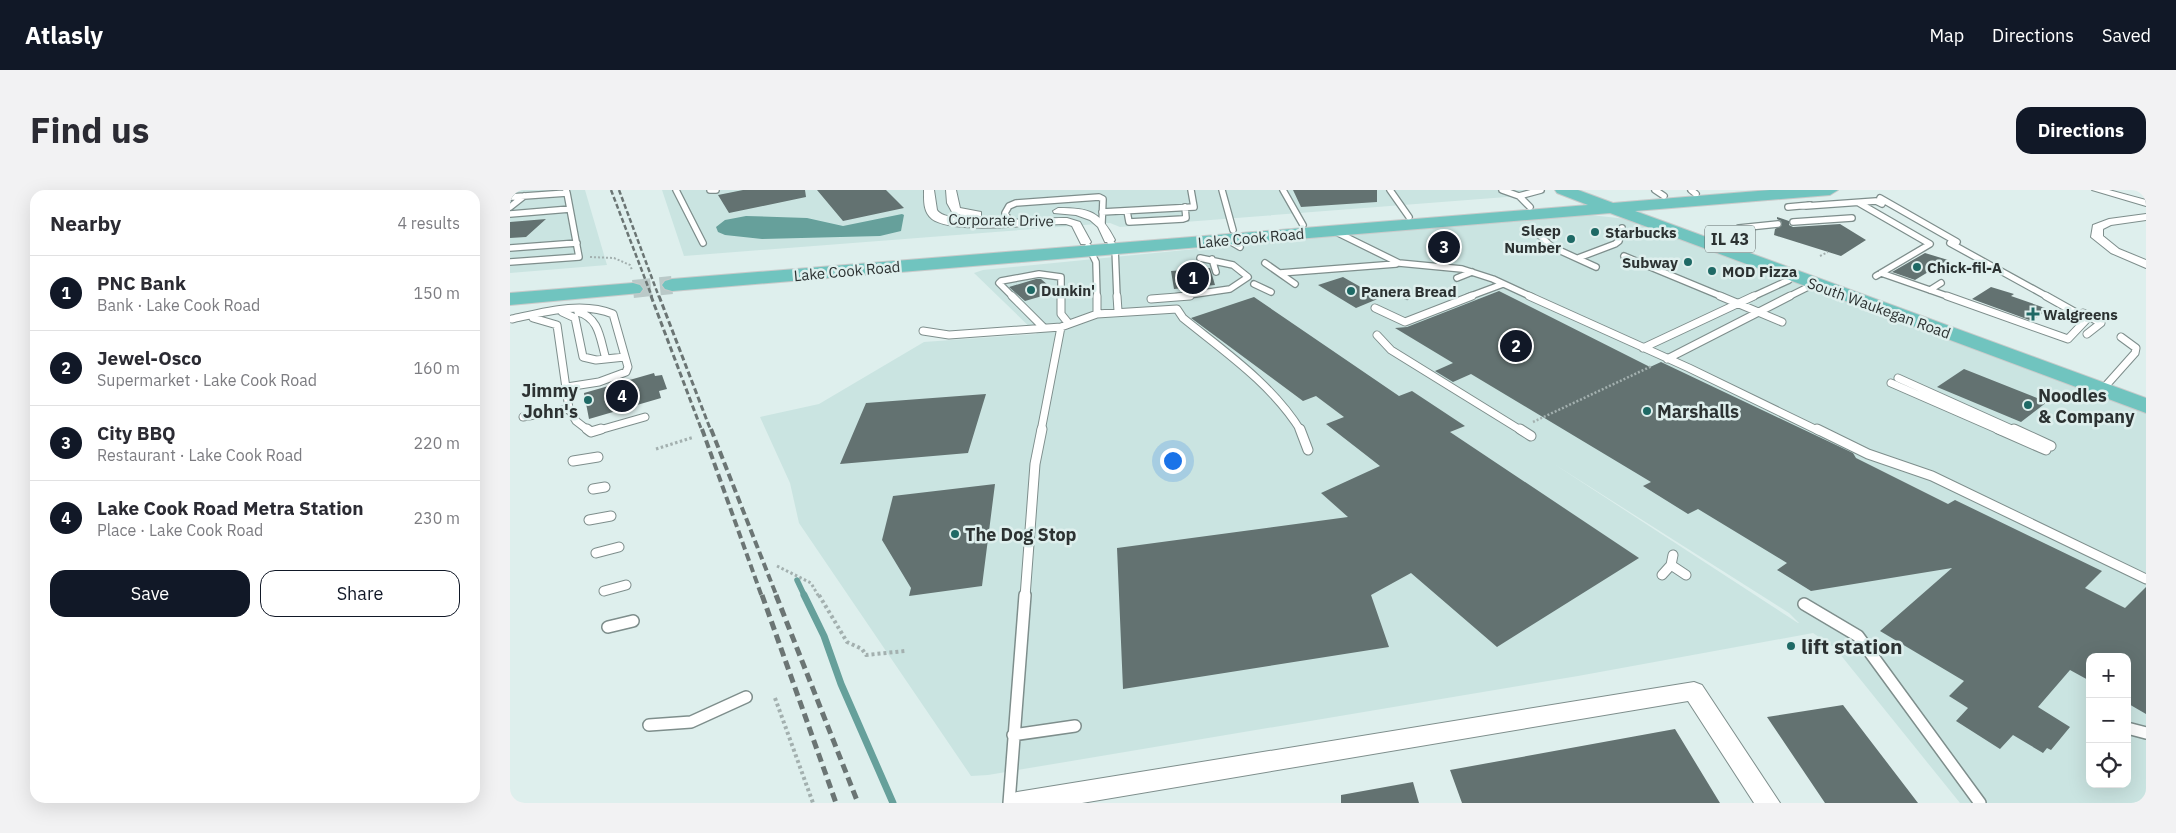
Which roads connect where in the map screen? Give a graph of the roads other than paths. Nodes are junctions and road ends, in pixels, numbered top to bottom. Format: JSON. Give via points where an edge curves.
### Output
{"nodes":[{"id":1,"x":676,"y":190,"type":"edge"},
{"id":2,"x":710,"y":190,"type":"edge"},
{"id":3,"x":716,"y":190,"type":"edge"},
{"id":4,"x":929,"y":190,"type":"edge"},
{"id":5,"x":951,"y":190,"type":"edge"},
{"id":6,"x":1099,"y":190,"type":"edge"},
{"id":7,"x":1191,"y":190,"type":"edge"},
{"id":8,"x":1222,"y":190,"type":"edge"},
{"id":9,"x":1283,"y":190,"type":"edge"},
{"id":10,"x":1390,"y":190,"type":"edge"},
{"id":11,"x":1502,"y":190,"type":"edge"},
{"id":12,"x":1525,"y":190,"type":"edge"},
{"id":13,"x":1541,"y":190,"type":"edge"},
{"id":14,"x":1563,"y":190,"type":"edge"},
{"id":15,"x":1740,"y":190,"type":"edge"},
{"id":16,"x":2097,"y":190,"type":"edge"},
{"id":17,"x":566,"y":192,"type":"edge"},
{"id":18,"x":1694,"y":192,"type":"edge"},
{"id":19,"x":525,"y":193,"type":"edge"},
{"id":20,"x":1660,"y":193,"type":"edge"},
{"id":21,"x":1594,"y":196,"type":"edge"},
{"id":22,"x":510,"y":197,"type":"edge"},
{"id":23,"x":1098,"y":197,"type":"junction"},
{"id":24,"x":1527,"y":199,"type":"junction"},
{"id":25,"x":1789,"y":200,"type":"junction"},
{"id":26,"x":1830,"y":202,"type":"edge"},
{"id":27,"x":1852,"y":203,"type":"junction"},
{"id":28,"x":1859,"y":203,"type":"junction"},
{"id":29,"x":2146,"y":203,"type":"edge"},
{"id":30,"x":1617,"y":204,"type":"junction"},
{"id":31,"x":1639,"y":206,"type":"junction"},
{"id":32,"x":510,"y":207,"type":"edge"},
{"id":33,"x":1185,"y":207,"type":"junction"},
{"id":34,"x":570,"y":209,"type":"junction"},
{"id":35,"x":1127,"y":211,"type":"junction"},
{"id":36,"x":510,"y":214,"type":"edge"},
{"id":37,"x":1007,"y":217,"type":"junction"},
{"id":38,"x":1409,"y":217,"type":"junction"},
{"id":39,"x":2146,"y":217,"type":"edge"},
{"id":40,"x":1852,"y":218,"type":"dead end"},
{"id":41,"x":1793,"y":222,"type":"dead end"},
{"id":42,"x":1778,"y":224,"type":"dead end"},
{"id":43,"x":1303,"y":225,"type":"junction"},
{"id":44,"x":1622,"y":228,"type":"dead end"},
{"id":45,"x":1739,"y":228,"type":"dead end"},
{"id":46,"x":1534,"y":229,"type":"dead end"},
{"id":47,"x":1107,"y":231,"type":"junction"},
{"id":48,"x":1334,"y":231,"type":"junction"},
{"id":49,"x":1234,"y":239,"type":"junction"},
{"id":50,"x":577,"y":243,"type":"junction"},
{"id":51,"x":1950,"y":243,"type":"dead end"},
{"id":52,"x":703,"y":244,"type":"dead end"},
{"id":53,"x":1088,"y":246,"type":"junction"},
{"id":54,"x":1926,"y":246,"type":"junction"},
{"id":55,"x":510,"y":248,"type":"edge"},
{"id":56,"x":1624,"y":256,"type":"dead end"},
{"id":57,"x":1200,"y":258,"type":"dead end"},
{"id":58,"x":1578,"y":258,"type":"junction"},
{"id":59,"x":1215,"y":260,"type":"junction"},
{"id":60,"x":510,"y":262,"type":"edge"},
{"id":61,"x":1227,"y":263,"type":"junction"},
{"id":62,"x":1265,"y":263,"type":"dead end"},
{"id":63,"x":1399,"y":263,"type":"junction"},
{"id":64,"x":1987,"y":264,"type":"junction"},
{"id":65,"x":2146,"y":264,"type":"edge"},
{"id":66,"x":1359,"y":266,"type":"junction"},
{"id":67,"x":1596,"y":267,"type":"dead end"},
{"id":68,"x":1230,"y":271,"type":"dead end"},
{"id":69,"x":1219,"y":272,"type":"dead end"},
{"id":70,"x":1472,"y":272,"type":"junction"},
{"id":71,"x":1280,"y":273,"type":"junction"},
{"id":72,"x":1368,"y":273,"type":"dead end"},
{"id":73,"x":1878,"y":274,"type":"joint"},
{"id":74,"x":1789,"y":275,"type":"junction"},
{"id":75,"x":1457,"y":278,"type":"dead end"},
{"id":76,"x":669,"y":280,"type":"tunnel mouth"},
{"id":77,"x":1222,"y":281,"type":"dead end"},
{"id":78,"x":1502,"y":283,"type":"junction"},
{"id":79,"x":1941,"y":283,"type":"dead end"},
{"id":80,"x":1254,"y":284,"type":"dead end"},
{"id":81,"x":1295,"y":284,"type":"dead end"},
{"id":82,"x":1822,"y":286,"type":"junction"},
{"id":83,"x":510,"y":287,"type":"edge"},
{"id":84,"x":1224,"y":289,"type":"junction"},
{"id":85,"x":1930,"y":290,"type":"junction"},
{"id":86,"x":1399,"y":291,"type":"dead end"},
{"id":87,"x":1271,"y":292,"type":"dead end"},
{"id":88,"x":1407,"y":296,"type":"dead end"},
{"id":89,"x":1151,"y":299,"type":"dead end"},
{"id":90,"x":1738,"y":303,"type":"junction"},
{"id":91,"x":1375,"y":308,"type":"dead end"},
{"id":92,"x":560,"y":311,"type":"junction"},
{"id":93,"x":1118,"y":311,"type":"junction"},
{"id":94,"x":511,"y":312,"type":"edge"},
{"id":95,"x":1758,"y":312,"type":"junction"},
{"id":96,"x":1097,"y":314,"type":"junction"},
{"id":97,"x":1782,"y":322,"type":"dead end"},
{"id":98,"x":1065,"y":326,"type":"junction"},
{"id":99,"x":1044,"y":328,"type":"junction"},
{"id":100,"x":923,"y":331,"type":"dead end"},
{"id":101,"x":1377,"y":334,"type":"dead end"},
{"id":102,"x":2087,"y":334,"type":"dead end"},
{"id":103,"x":2121,"y":337,"type":"dead end"},
{"id":104,"x":1643,"y":348,"type":"junction"},
{"id":105,"x":626,"y":357,"type":"junction"},
{"id":106,"x":606,"y":359,"type":"junction"},
{"id":107,"x":1667,"y":359,"type":"junction"},
{"id":108,"x":1894,"y":380,"type":"dead end"},
{"id":109,"x":2107,"y":385,"type":"junction"},
{"id":110,"x":567,"y":387,"type":"junction"},
{"id":111,"x":2146,"y":392,"type":"edge"},
{"id":112,"x":2146,"y":406,"type":"edge"},
{"id":113,"x":569,"y":409,"type":"junction"},
{"id":114,"x":523,"y":417,"type":"dead end"},
{"id":115,"x":645,"y":417,"type":"dead end"},
{"id":116,"x":1531,"y":436,"type":"dead end"},
{"id":117,"x":2049,"y":448,"type":"dead end"},
{"id":118,"x":1308,"y":450,"type":"dead end"},
{"id":119,"x":598,"y":458,"type":"dead end"},
{"id":120,"x":573,"y":461,"type":"dead end"},
{"id":121,"x":605,"y":487,"type":"dead end"},
{"id":122,"x":593,"y":489,"type":"dead end"},
{"id":123,"x":611,"y":516,"type":"dead end"},
{"id":124,"x":589,"y":520,"type":"dead end"},
{"id":125,"x":619,"y":547,"type":"dead end"},
{"id":126,"x":596,"y":553,"type":"dead end"},
{"id":127,"x":1686,"y":574,"type":"dead end"},
{"id":128,"x":1662,"y":575,"type":"dead end"},
{"id":129,"x":2146,"y":579,"type":"edge"},
{"id":130,"x":626,"y":585,"type":"dead end"},
{"id":131,"x":604,"y":591,"type":"dead end"},
{"id":132,"x":1804,"y":604,"type":"dead end"},
{"id":133,"x":633,"y":621,"type":"dead end"},
{"id":134,"x":608,"y":627,"type":"dead end"},
{"id":135,"x":746,"y":697,"type":"dead end"},
{"id":136,"x":649,"y":725,"type":"dead end"},
{"id":137,"x":1075,"y":726,"type":"dead end"},
{"id":138,"x":2131,"y":729,"type":"edge"},
{"id":139,"x":2146,"y":733,"type":"edge"},
{"id":140,"x":1013,"y":735,"type":"junction"},
{"id":141,"x":1009,"y":803,"type":"edge"},
{"id":142,"x":1017,"y":803,"type":"edge"},
{"id":143,"x":1768,"y":803,"type":"edge"},
{"id":144,"x":1980,"y":803,"type":"edge"}],
"edges":[{"from":1,"to":52,"type":"lane"},
{"from":2,"to":3,"type":"lane"},
{"from":4,"to":37,"type":"street","name":"Corporate Drive","via":[[931,211],[937,218],[950,222]]},
{"from":5,"to":37,"type":"street","name":"Corporate Drive","via":[[952,207],[957,212]]},
{"from":6,"to":23,"type":"lane"},
{"from":7,"to":33,"type":"lane","via":[[1194,207]]},
{"from":8,"to":49,"type":"lane"},
{"from":9,"to":43,"type":"lane"},
{"from":10,"to":38,"type":"lane"},
{"from":11,"to":24,"type":"lane"},
{"from":12,"to":24,"type":"lane"},
{"from":13,"to":24,"type":"lane"},
{"from":14,"to":21,"type":"main road","number":"IL 43"},
{"from":15,"to":18,"type":"main road","name":"Lake Cook Road"},
{"from":16,"to":29,"type":"street"},
{"from":17,"to":19,"type":"lane"},
{"from":17,"to":34,"type":"lane"},
{"from":18,"to":20,"type":"main road","name":"Lake Cook Road"},
{"from":19,"to":22,"type":"lane"},
{"from":19,"to":32,"type":"lane"},
{"from":20,"to":30,"type":"main road","name":"Lake Cook Road"},
{"from":21,"to":24,"type":"main road","name":"Lake Cook Road"},
{"from":21,"to":30,"type":"main road","number":"IL 43"},
{"from":23,"to":37,"type":"lane","via":[[1028,201],[1009,206]]},
{"from":23,"to":47,"type":"lane","via":[[1102,199]]},
{"from":24,"to":38,"type":"main road","name":"Lake Cook Road"},
{"from":25,"to":26,"type":"main road","name":"Lake Cook Road"},
{"from":25,"to":26,"type":"lane","via":[[1806,206]]},
{"from":25,"to":31,"type":"main road","name":"Lake Cook Road"},
{"from":26,"to":27,"type":"lane"},
{"from":27,"to":28,"type":"lane"},
{"from":27,"to":54,"type":"lane"},
{"from":28,"to":54,"type":"lane","via":[[1930,244]]},
{"from":28,"to":64,"type":"lane","via":[[1881,202]]},
{"from":30,"to":31,"type":"main road","name":"Lake Cook Road"},
{"from":30,"to":48,"type":"main road","name":"Lake Cook Road"},
{"from":30,"to":74,"type":"main road","name":"South Waukegan Road","number":"IL 43"},
{"from":31,"to":109,"type":"main road","name":"South Waukegan Road","number":"IL 43"},
{"from":33,"to":35,"type":"lane"},
{"from":33,"to":35,"type":"lane","via":[[1186,218],[1139,223],[1129,222]]},
{"from":34,"to":36,"type":"lane"},
{"from":34,"to":50,"type":"lane"},
{"from":35,"to":47,"type":"lane"},
{"from":37,"to":47,"type":"street","name":"Corporate Drive","via":[[1060,210],[1079,213]]},
{"from":37,"to":53,"type":"street","name":"Corporate Drive","via":[[1076,224]]},
{"from":38,"to":43,"type":"main road","name":"Lake Cook Road"},
{"from":39,"to":65,"type":"street","via":[[2097,227],[2098,237],[2115,250]]},
{"from":40,"to":41,"type":"lane"},
{"from":42,"to":45,"type":"lane"},
{"from":43,"to":49,"type":"main road","name":"Lake Cook Road"},
{"from":44,"to":58,"type":"lane","via":[[1615,244]]},
{"from":46,"to":58,"type":"lane","via":[[1552,247]]},
{"from":47,"to":49,"type":"main road","name":"Lake Cook Road"},
{"from":47,"to":53,"type":"main road","name":"Lake Cook Road"},
{"from":47,"to":93,"type":"lane"},
{"from":48,"to":49,"type":"main road","name":"Lake Cook Road"},
{"from":48,"to":63,"type":"lane"},
{"from":50,"to":55,"type":"lane"},
{"from":50,"to":60,"type":"lane","via":[[579,256]]},
{"from":51,"to":64,"type":"lane"},
{"from":53,"to":76,"type":"main road","name":"Lake Cook Road"},
{"from":53,"to":96,"type":"lane","via":[[1096,262]]},
{"from":54,"to":73,"type":"lane"},
{"from":56,"to":90,"type":"lane"},
{"from":57,"to":59,"type":"lane"},
{"from":58,"to":67,"type":"lane"},
{"from":59,"to":61,"type":"lane"},
{"from":59,"to":69,"type":"lane"},
{"from":61,"to":68,"type":"lane"},
{"from":61,"to":84,"type":"lane","via":[[1248,277]]},
{"from":62,"to":71,"type":"lane"},
{"from":63,"to":66,"type":"lane"},
{"from":63,"to":70,"type":"lane"},
{"from":64,"to":85,"type":"lane","via":[[2087,319],[2068,339]]},
{"from":64,"to":102,"type":"lane","via":[[2101,323]]},
{"from":66,"to":71,"type":"lane"},
{"from":66,"to":72,"type":"lane"},
{"from":70,"to":75,"type":"lane"},
{"from":70,"to":78,"type":"lane"},
{"from":71,"to":81,"type":"lane"},
{"from":73,"to":85,"type":"lane"},
{"from":74,"to":82,"type":"main road","name":"South Waukegan Road","number":"IL 43"},
{"from":74,"to":90,"type":"lane","via":[[1789,280]]},
{"from":77,"to":84,"type":"lane"},
{"from":78,"to":91,"type":"lane","via":[[1405,322]]},
{"from":78,"to":104,"type":"lane"},
{"from":79,"to":85,"type":"lane"},
{"from":80,"to":87,"type":"lane"},
{"from":82,"to":95,"type":"lane","via":[[1808,288]]},
{"from":82,"to":109,"type":"main road","name":"South Waukegan Road","number":"IL 43"},
{"from":83,"to":94,"type":"main road","via":[[631,279]]},
{"from":84,"to":89,"type":"lane"},
{"from":86,"to":88,"type":"lane"},
{"from":90,"to":95,"type":"lane"},
{"from":90,"to":104,"type":"lane"},
{"from":92,"to":94,"type":"lane"},
{"from":92,"to":105,"type":"lane","via":[[601,309],[613,314]]},
{"from":92,"to":106,"type":"lane","via":[[586,313],[593,318]]},
{"from":92,"to":106,"type":"lane","via":[[575,318],[584,357]]},
{"from":93,"to":96,"type":"lane"},
{"from":93,"to":118,"type":"lane","via":[[1177,309],[1183,318],[1291,415],[1307,440]]},
{"from":94,"to":110,"type":"lane","via":[[542,318],[557,325]]},
{"from":95,"to":97,"type":"lane"},
{"from":95,"to":107,"type":"lane"},
{"from":96,"to":98,"type":"lane"},
{"from":98,"to":99,"type":"lane"},
{"from":98,"to":99,"type":"lane","via":[[1061,314],[1061,277],[1039,275],[1001,281],[999,284]]},
{"from":98,"to":140,"type":"lane","via":[[1035,464]]},
{"from":99,"to":100,"type":"lane","via":[[949,334]]},
{"from":101,"to":116,"type":"lane","via":[[1391,350]]},
{"from":103,"to":109,"type":"lane","via":[[2136,348],[2136,353]]},
{"from":104,"to":107,"type":"lane"},
{"from":105,"to":106,"type":"lane"},
{"from":105,"to":110,"type":"lane","via":[[626,372]]},
{"from":107,"to":129,"type":"lane","via":[[1868,454],[1932,476]]},
{"from":108,"to":117,"type":"lane"},
{"from":109,"to":111,"type":"main road","name":"South Waukegan Road","number":"IL 43"},
{"from":109,"to":112,"type":"main road","name":"South Waukegan Road","number":"IL 43"},
{"from":110,"to":113,"type":"lane"},
{"from":113,"to":114,"type":"lane"},
{"from":113,"to":115,"type":"lane","via":[[576,421],[591,432]]},
{"from":119,"to":120,"type":"lane"},
{"from":121,"to":122,"type":"lane"},
{"from":123,"to":124,"type":"lane"},
{"from":125,"to":126,"type":"lane"},
{"from":127,"to":128,"type":"lane","via":[[1672,560]]},
{"from":130,"to":131,"type":"lane"},
{"from":132,"to":144,"type":"lane","via":[[1858,636]]},
{"from":133,"to":134,"type":"lane"},
{"from":135,"to":136,"type":"lane","via":[[691,722]]},
{"from":137,"to":140,"type":"lane"},
{"from":138,"to":139,"type":"lane"},
{"from":140,"to":141,"type":"lane"},
{"from":142,"to":143,"type":"street","via":[[1694,691]]}]}
